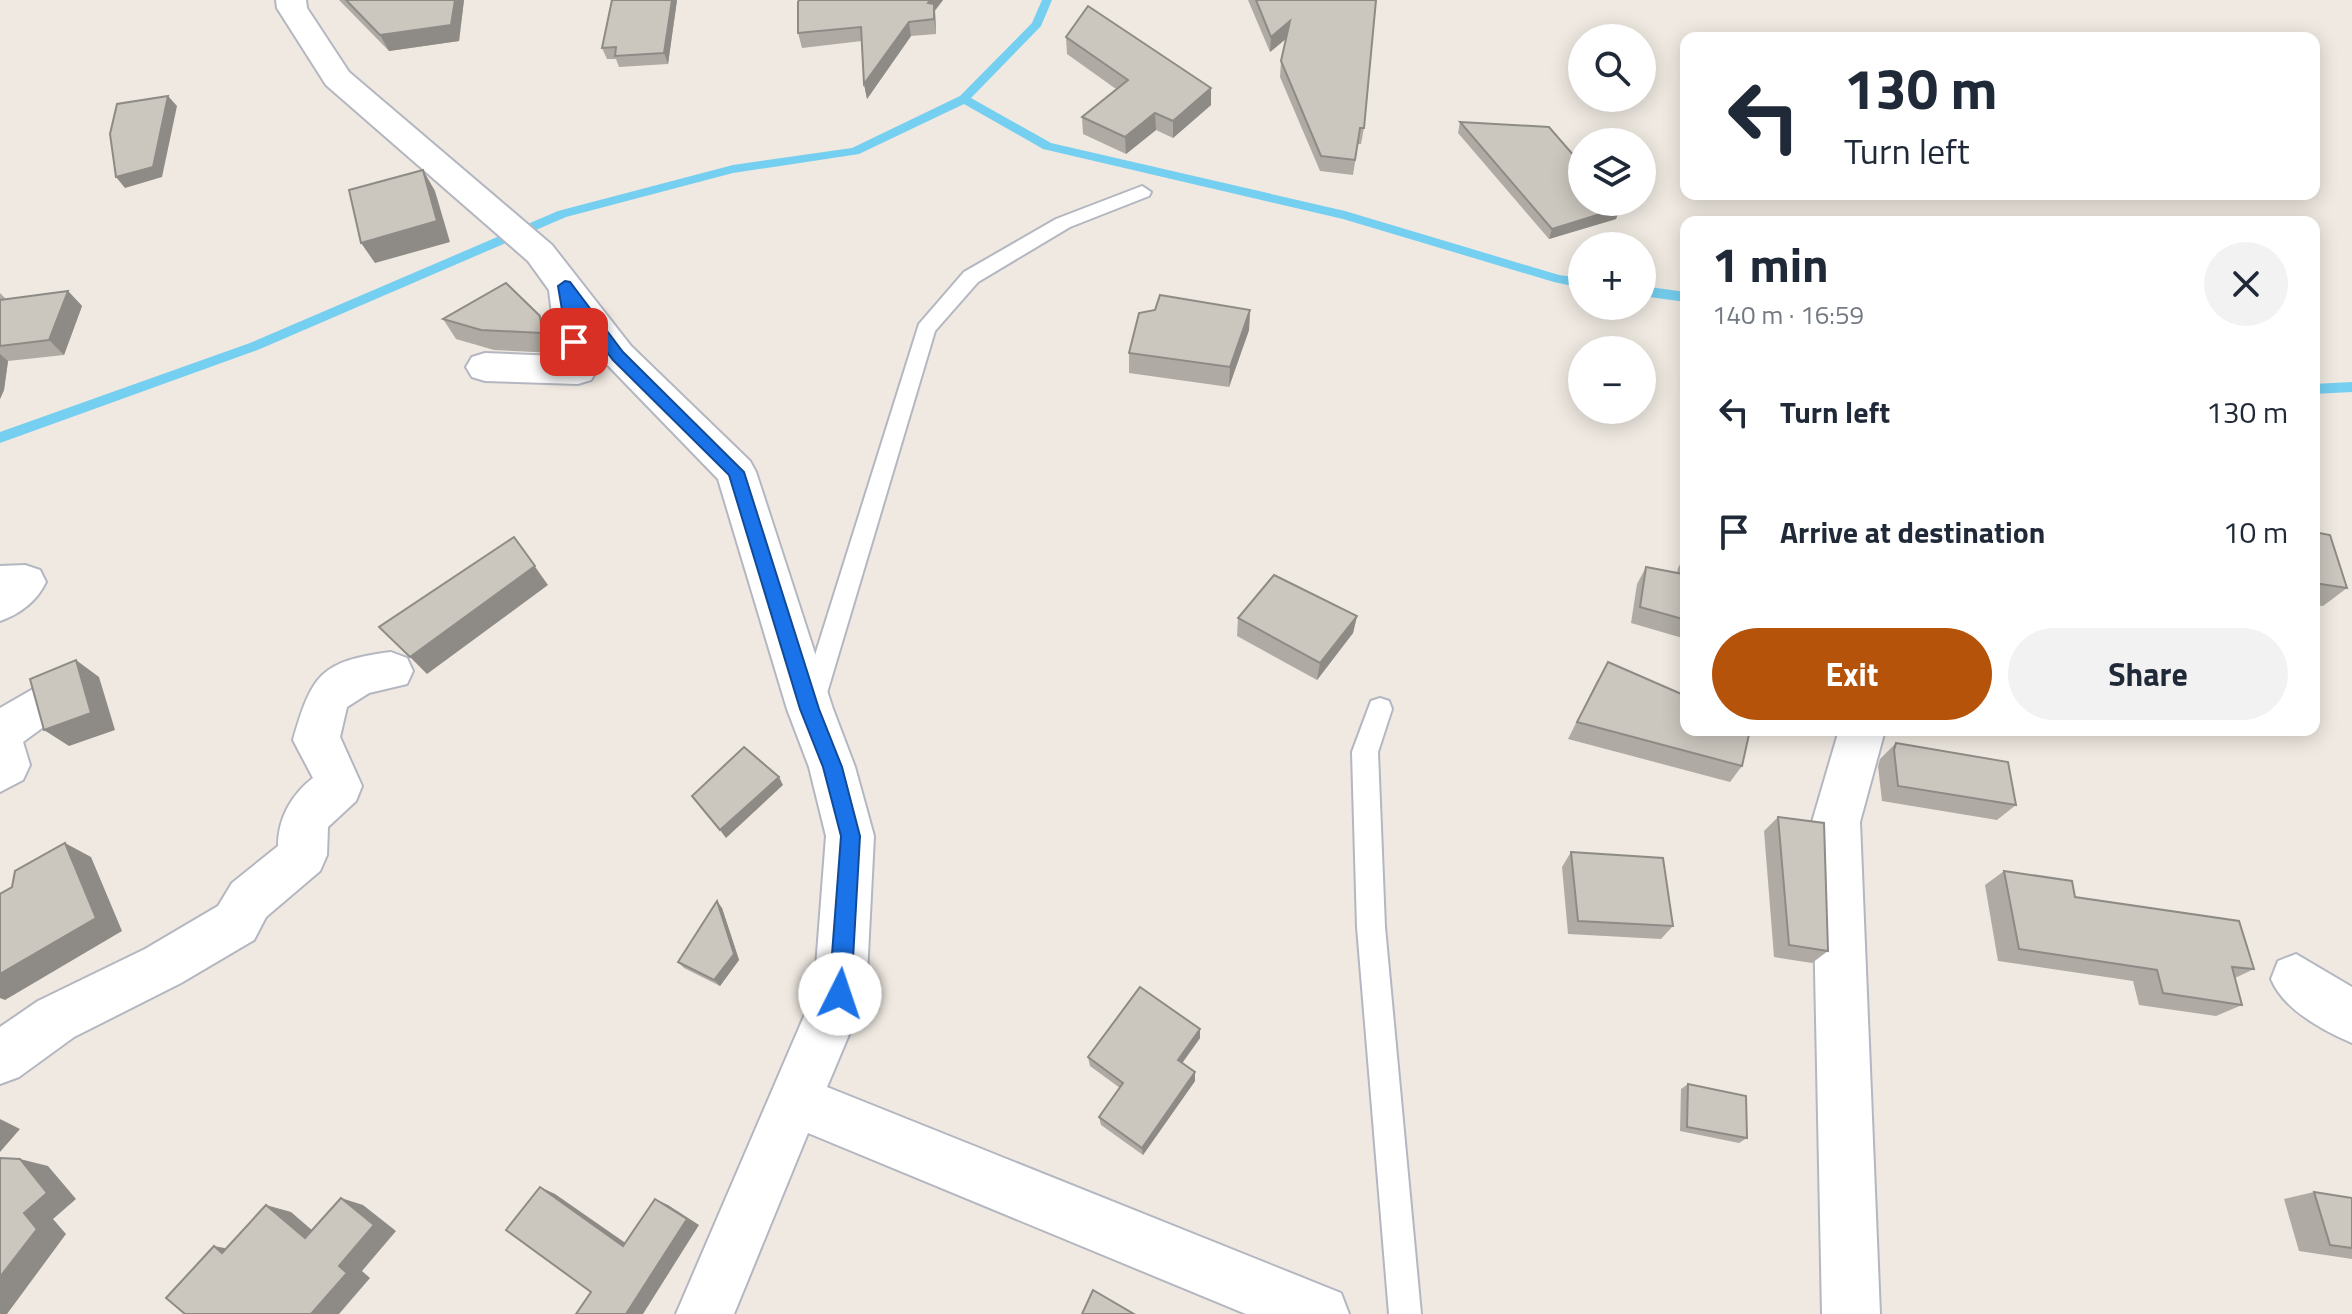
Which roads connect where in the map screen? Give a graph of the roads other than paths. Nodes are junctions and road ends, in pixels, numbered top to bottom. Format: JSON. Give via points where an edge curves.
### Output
{"nodes":[{"id":1,"x":291,"y":0,"type":"edge"},
{"id":2,"x":1142,"y":192,"type":"dead end"},
{"id":3,"x":552,"y":269,"type":"junction"},
{"id":4,"x":485,"y":367,"type":"dead end"},
{"id":5,"x":0,"y":583,"type":"edge"},
{"id":6,"x":0,"y":603,"type":"edge"},
{"id":7,"x":391,"y":671,"type":"dead end"},
{"id":8,"x":33,"y":709,"type":"edge"},
{"id":9,"x":810,"y":709,"type":"junction"},
{"id":10,"x":1380,"y":709,"type":"dead end"},
{"id":11,"x":1860,"y":736,"type":"edge"},
{"id":12,"x":0,"y":771,"type":"edge"},
{"id":13,"x":2296,"y":979,"type":"dead end"},
{"id":14,"x":2352,"y":1017,"type":"edge"},
{"id":15,"x":0,"y":1058,"type":"edge"},
{"id":16,"x":795,"y":1101,"type":"junction"},
{"id":17,"x":705,"y":1314,"type":"edge"},
{"id":18,"x":1320,"y":1314,"type":"edge"},
{"id":19,"x":1405,"y":1314,"type":"edge"},
{"id":20,"x":1851,"y":1314,"type":"edge"}],
"edges":[{"from":1,"to":3,"type":"street","via":[[337,78]]},
{"from":2,"to":9,"type":"lane","via":[[1063,223],[971,277],[926,329]]},
{"from":3,"to":4,"type":"street","via":[[578,370]]},
{"from":3,"to":9,"type":"street","via":[[618,356],[736,472]]},
{"from":5,"to":6,"type":"street","via":[[25,582]]},
{"from":7,"to":15,"type":"street","via":[[360,675],[328,696],[316,740],[339,786],[315,803],[299,834],[303,855],[249,900],[236,923],[56,1019]]},
{"from":8,"to":12,"type":"street","via":[[2,732],[7,765]]},
{"from":9,"to":16,"type":"street","via":[[850,836],[840,994]]},
{"from":10,"to":19,"type":"lane","via":[[1365,752],[1371,927]]},
{"from":11,"to":20,"type":"street","via":[[1836,822]]},
{"from":13,"to":14,"type":"street"},
{"from":16,"to":17,"type":"street"},
{"from":16,"to":18,"type":"street"}]}
